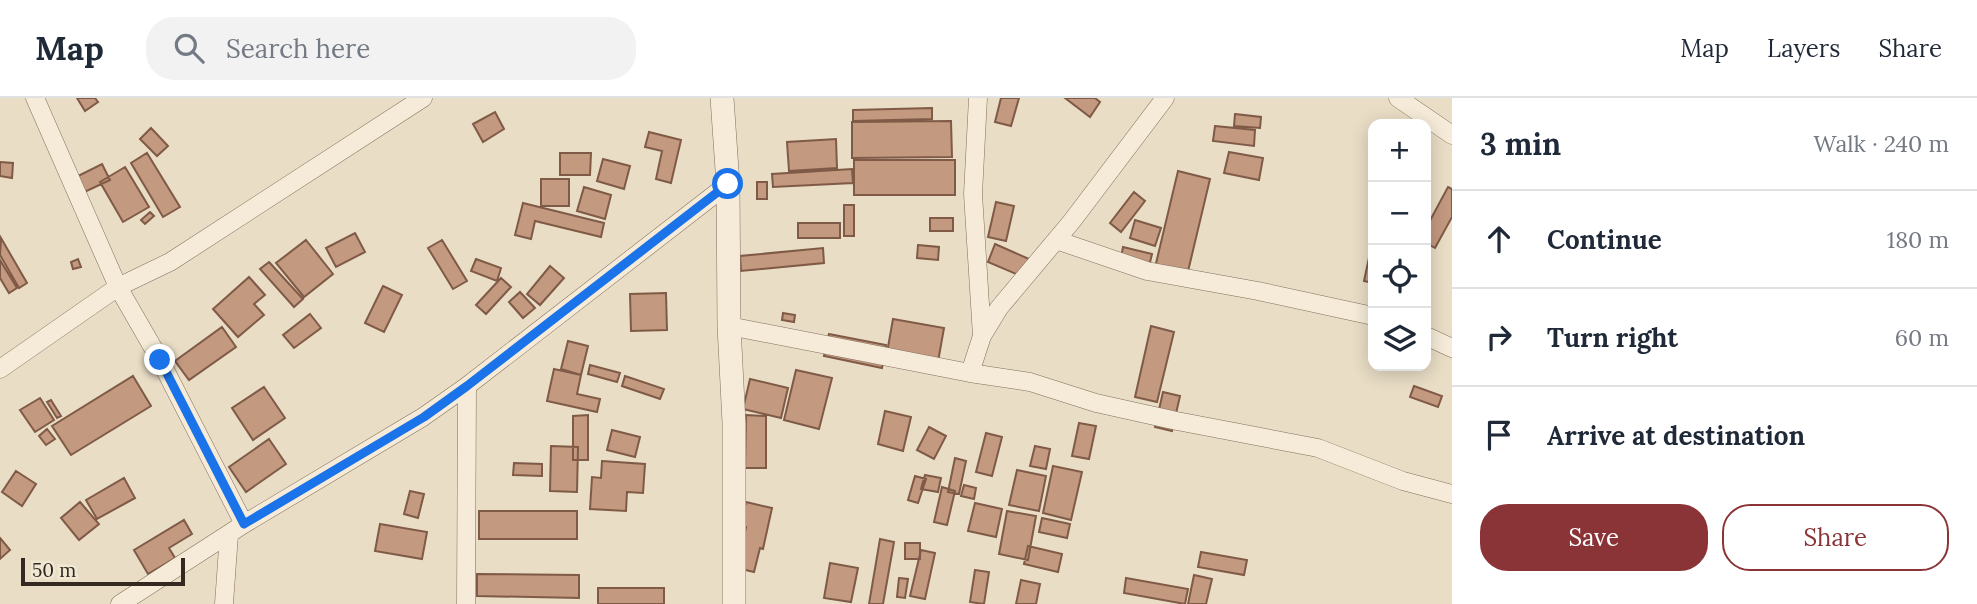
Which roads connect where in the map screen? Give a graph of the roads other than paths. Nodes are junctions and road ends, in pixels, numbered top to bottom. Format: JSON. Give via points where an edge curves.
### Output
{"nodes":[{"id":1,"x":35,"y":98,"type":"edge"},
{"id":2,"x":423,"y":98,"type":"edge"},
{"id":3,"x":722,"y":98,"type":"edge"},
{"id":4,"x":978,"y":98,"type":"edge"},
{"id":5,"x":1165,"y":98,"type":"edge"},
{"id":6,"x":1398,"y":98,"type":"edge"},
{"id":7,"x":1452,"y":135,"type":"edge"},
{"id":8,"x":728,"y":184,"type":"junction"},
{"id":9,"x":1056,"y":240,"type":"junction"},
{"id":10,"x":118,"y":287,"type":"junction"},
{"id":11,"x":1368,"y":315,"type":"edge"},
{"id":12,"x":729,"y":326,"type":"junction"},
{"id":13,"x":982,"y":336,"type":"junction"},
{"id":14,"x":1431,"y":338,"type":"edge"},
{"id":15,"x":1452,"y":348,"type":"edge"},
{"id":16,"x":0,"y":369,"type":"edge"},
{"id":17,"x":970,"y":373,"type":"junction"},
{"id":18,"x":467,"y":386,"type":"junction"},
{"id":19,"x":1452,"y":494,"type":"edge"},
{"id":20,"x":244,"y":524,"type":"junction"},
{"id":21,"x":229,"y":534,"type":"junction"},
{"id":22,"x":120,"y":604,"type":"edge"},
{"id":23,"x":224,"y":604,"type":"edge"},
{"id":24,"x":466,"y":604,"type":"edge"},
{"id":25,"x":734,"y":604,"type":"edge"}],
"edges":[{"from":1,"to":10,"type":"street"},
{"from":2,"to":10,"type":"street","via":[[170,262]]},
{"from":3,"to":8,"type":"street"},
{"from":4,"to":13,"type":"street","via":[[973,194]]},
{"from":5,"to":9,"type":"street"},
{"from":6,"to":7,"type":"street"},
{"from":8,"to":12,"type":"street"},
{"from":8,"to":18,"type":"street"},
{"from":9,"to":11,"type":"street","via":[[1147,271]]},
{"from":9,"to":13,"type":"street"},
{"from":10,"to":16,"type":"street"},
{"from":10,"to":20,"type":"street"},
{"from":12,"to":17,"type":"street"},
{"from":12,"to":25,"type":"street"},
{"from":13,"to":17,"type":"street"},
{"from":14,"to":15,"type":"street"},
{"from":17,"to":19,"type":"street","via":[[1030,382],[1096,403],[1318,448],[1403,481]]},
{"from":18,"to":20,"type":"street","via":[[424,417]]},
{"from":18,"to":24,"type":"street"},
{"from":20,"to":21,"type":"street"},
{"from":21,"to":22,"type":"street"},
{"from":21,"to":23,"type":"street"}]}
